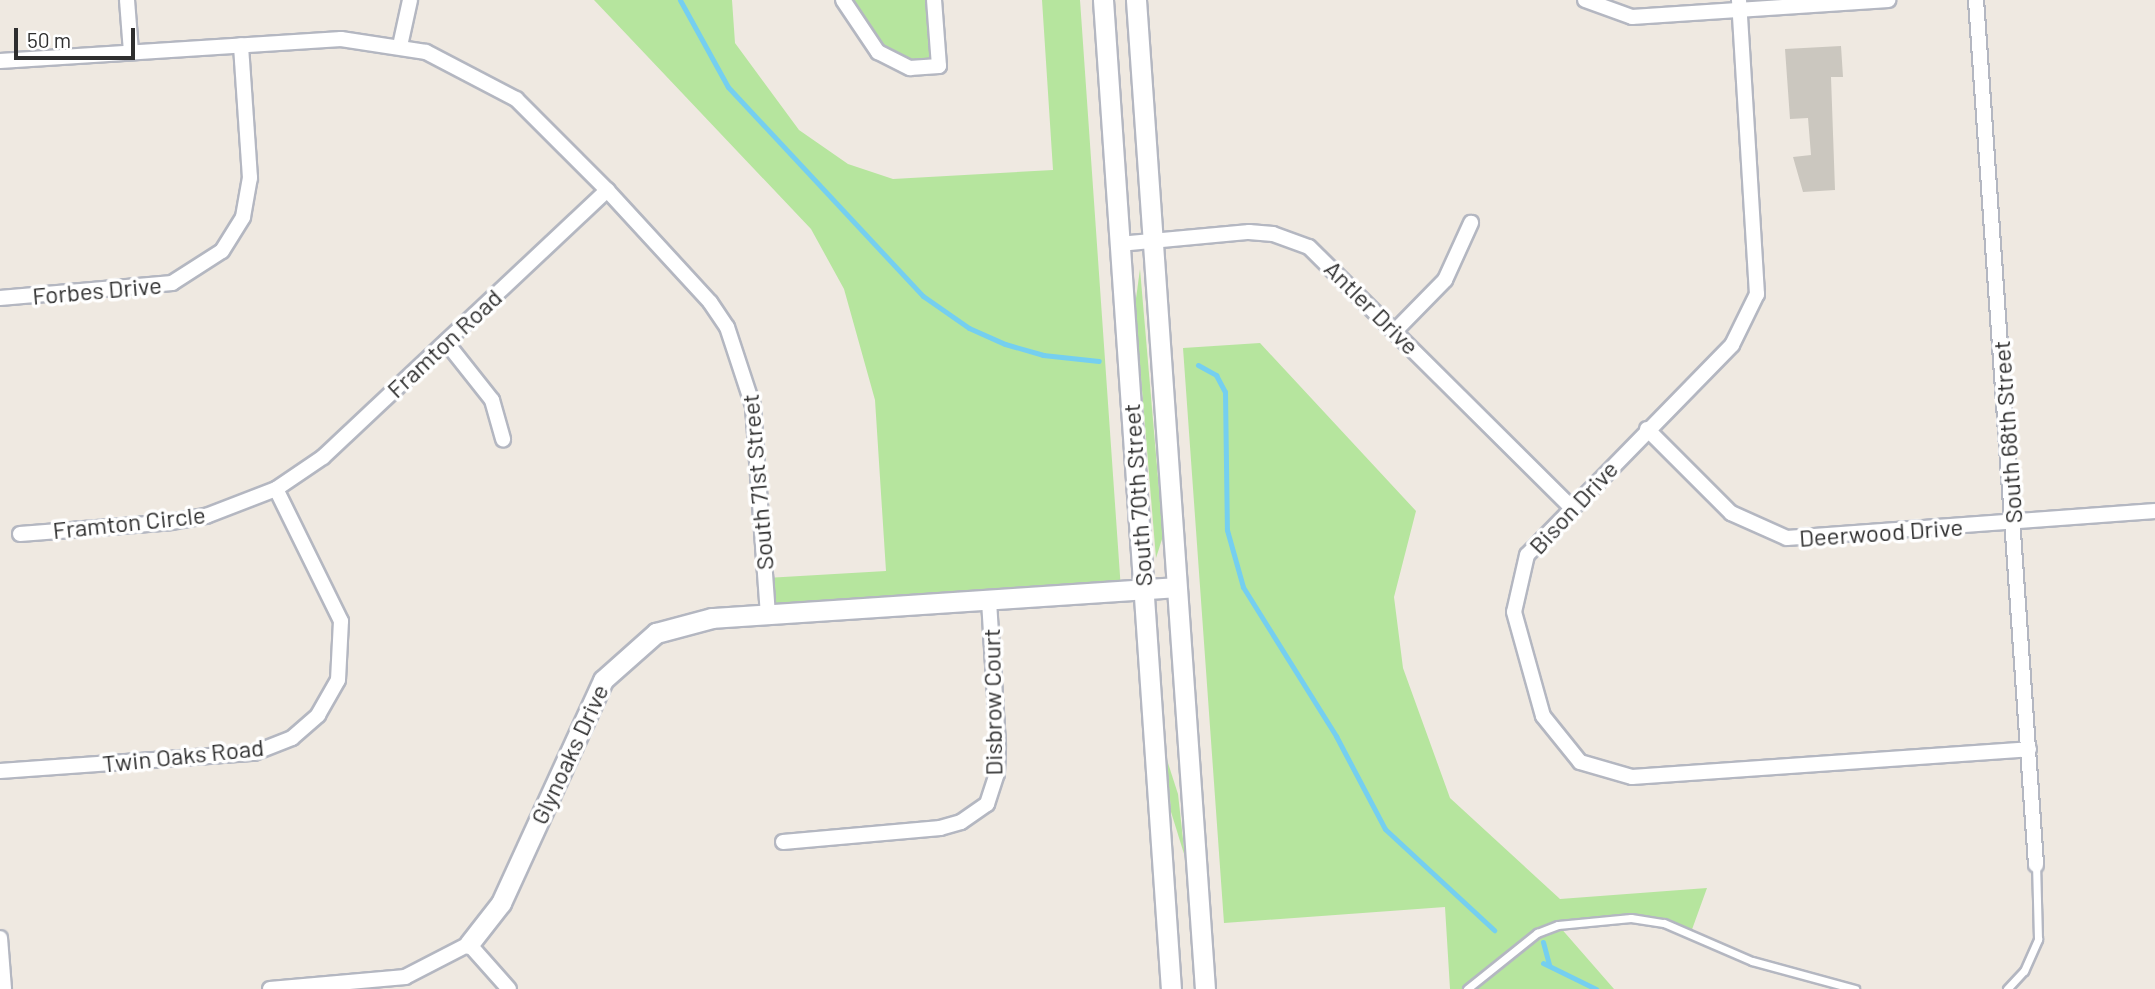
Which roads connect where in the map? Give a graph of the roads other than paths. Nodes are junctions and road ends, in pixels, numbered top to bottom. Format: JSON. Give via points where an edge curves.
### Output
{"nodes":[{"id":1,"x":127,"y":0,"type":"edge"},
{"id":2,"x":410,"y":0,"type":"edge"},
{"id":3,"x":843,"y":0,"type":"edge"},
{"id":4,"x":934,"y":0,"type":"edge"},
{"id":5,"x":1103,"y":0,"type":"edge"},
{"id":6,"x":1136,"y":0,"type":"edge"},
{"id":7,"x":1585,"y":0,"type":"edge"},
{"id":8,"x":1888,"y":0,"type":"edge"},
{"id":9,"x":1976,"y":0,"type":"edge"},
{"id":10,"x":1739,"y":5,"type":"edge"},
{"id":11,"x":241,"y":45,"type":"junction"},
{"id":12,"x":400,"y":46,"type":"junction"},
{"id":13,"x":131,"y":52,"type":"junction"},
{"id":14,"x":0,"y":61,"type":"edge"},
{"id":15,"x":607,"y":190,"type":"junction"},
{"id":16,"x":1471,"y":223,"type":"dead end"},
{"id":17,"x":1152,"y":241,"type":"junction"},
{"id":18,"x":1119,"y":244,"type":"junction"},
{"id":19,"x":0,"y":298,"type":"edge"},
{"id":20,"x":1396,"y":330,"type":"junction"},
{"id":21,"x":446,"y":342,"type":"junction"},
{"id":22,"x":1647,"y":429,"type":"junction"},
{"id":23,"x":503,"y":439,"type":"dead end"},
{"id":24,"x":276,"y":489,"type":"junction"},
{"id":25,"x":1570,"y":506,"type":"junction"},
{"id":26,"x":2155,"y":511,"type":"edge"},
{"id":27,"x":2013,"y":522,"type":"junction"},
{"id":28,"x":20,"y":534,"type":"dead end"},
{"id":29,"x":1176,"y":587,"type":"junction"},
{"id":30,"x":1143,"y":589,"type":"junction"},
{"id":31,"x":989,"y":598,"type":"junction"},
{"id":32,"x":768,"y":614,"type":"junction"},
{"id":33,"x":2029,"y":749,"type":"junction"},
{"id":34,"x":0,"y":771,"type":"edge"},
{"id":35,"x":783,"y":842,"type":"dead end"},
{"id":36,"x":2036,"y":865,"type":"joint"},
{"id":37,"x":0,"y":938,"type":"edge"},
{"id":38,"x":468,"y":944,"type":"junction"},
{"id":39,"x":300,"y":988,"type":"edge"},
{"id":40,"x":2011,"y":988,"type":"edge"},
{"id":41,"x":4,"y":989,"type":"edge"},
{"id":42,"x":270,"y":989,"type":"edge"},
{"id":43,"x":509,"y":989,"type":"edge"},
{"id":44,"x":1171,"y":989,"type":"edge"},
{"id":45,"x":1205,"y":989,"type":"edge"},
{"id":46,"x":1467,"y":989,"type":"edge"},
{"id":47,"x":1855,"y":989,"type":"edge"}],
"edges":[{"from":1,"to":13,"type":"street"},
{"from":2,"to":12,"type":"street"},
{"from":3,"to":4,"type":"street","via":[[878,52],[910,68],[939,66]]},
{"from":5,"to":18,"type":"main road","name":"South 70th Street"},
{"from":6,"to":17,"type":"main road","name":"South 70th Street"},
{"from":7,"to":10,"type":"street","via":[[1632,17]]},
{"from":8,"to":10,"type":"street"},
{"from":9,"to":27,"type":"street","name":"South 68th Street"},
{"from":10,"to":22,"type":"street","name":"Bison Drive","via":[[1757,294],[1732,345]]},
{"from":11,"to":12,"type":"street","name":"South 71st Street","via":[[341,39]]},
{"from":11,"to":13,"type":"street","name":"South 71st Street"},
{"from":11,"to":19,"type":"street","name":"Forbes Drive","via":[[250,187],[243,216],[222,251],[191,275],[152,287]]},
{"from":12,"to":15,"type":"street","name":"South 71st Street","via":[[459,65],[516,99]]},
{"from":13,"to":14,"type":"street","name":"South 71st Street"},
{"from":15,"to":21,"type":"street","name":"Framton Road"},
{"from":15,"to":32,"type":"street","name":"South 71st Street","via":[[710,302],[740,354],[754,406]]},
{"from":16,"to":20,"type":"street","via":[[1445,280]]},
{"from":17,"to":18,"type":"street","name":"Antler Drive"},
{"from":17,"to":20,"type":"street","name":"Antler Drive","via":[[1249,232],[1291,239],[1324,259]]},
{"from":17,"to":29,"type":"main road","name":"South 70th Street"},
{"from":18,"to":30,"type":"main road","name":"South 70th Street"},
{"from":20,"to":25,"type":"street","name":"Antler Drive"},
{"from":21,"to":23,"type":"street","via":[[492,400]]},
{"from":21,"to":24,"type":"street","name":"Framton Road","via":[[323,457]]},
{"from":22,"to":25,"type":"street","name":"Bison Drive"},
{"from":22,"to":27,"type":"street","name":"Deerwood Drive","via":[[1731,513],[1764,533],[1806,539]]},
{"from":24,"to":28,"type":"street","name":"Framton Circle","via":[[245,504],[171,522]]},
{"from":24,"to":34,"type":"street","name":"Twin Oaks Road","via":[[341,621],[338,680],[318,715],[292,738],[254,753]]},
{"from":25,"to":33,"type":"street","name":"Bison Drive","via":[[1527,555],[1514,612],[1542,716],[1564,749],[1593,769],[1632,777]]},
{"from":26,"to":27,"type":"street","name":"Deerwood Drive"},
{"from":27,"to":33,"type":"street","name":"South 68th Street"},
{"from":29,"to":30,"type":"main road","name":"Glynoaks Drive"},
{"from":29,"to":45,"type":"main road","name":"South 70th Street"},
{"from":30,"to":31,"type":"main road","name":"Glynoaks Drive"},
{"from":30,"to":44,"type":"main road","name":"South 70th Street"},
{"from":31,"to":32,"type":"main road","name":"Glynoaks Drive"},
{"from":31,"to":35,"type":"street","name":"Disbrow Court","via":[[998,744],[995,782],[986,804],[968,819],[940,828]]},
{"from":32,"to":38,"type":"main road","name":"Glynoaks Drive","via":[[679,624],[620,660],[592,697],[500,903]]},
{"from":33,"to":36,"type":"street","name":"South 68th Street"},
{"from":36,"to":40,"type":"lane","via":[[2038,939]]},
{"from":37,"to":41,"type":"street"},
{"from":38,"to":39,"type":"street","name":"Glynoaks Drive","via":[[405,977]]},
{"from":38,"to":43,"type":"street"},
{"from":39,"to":42,"type":"street","name":"Glynoaks Drive"},
{"from":46,"to":47,"type":"lane","via":[[1537,933],[1558,925],[1630,918],[1664,923],[1752,961]]}]}
